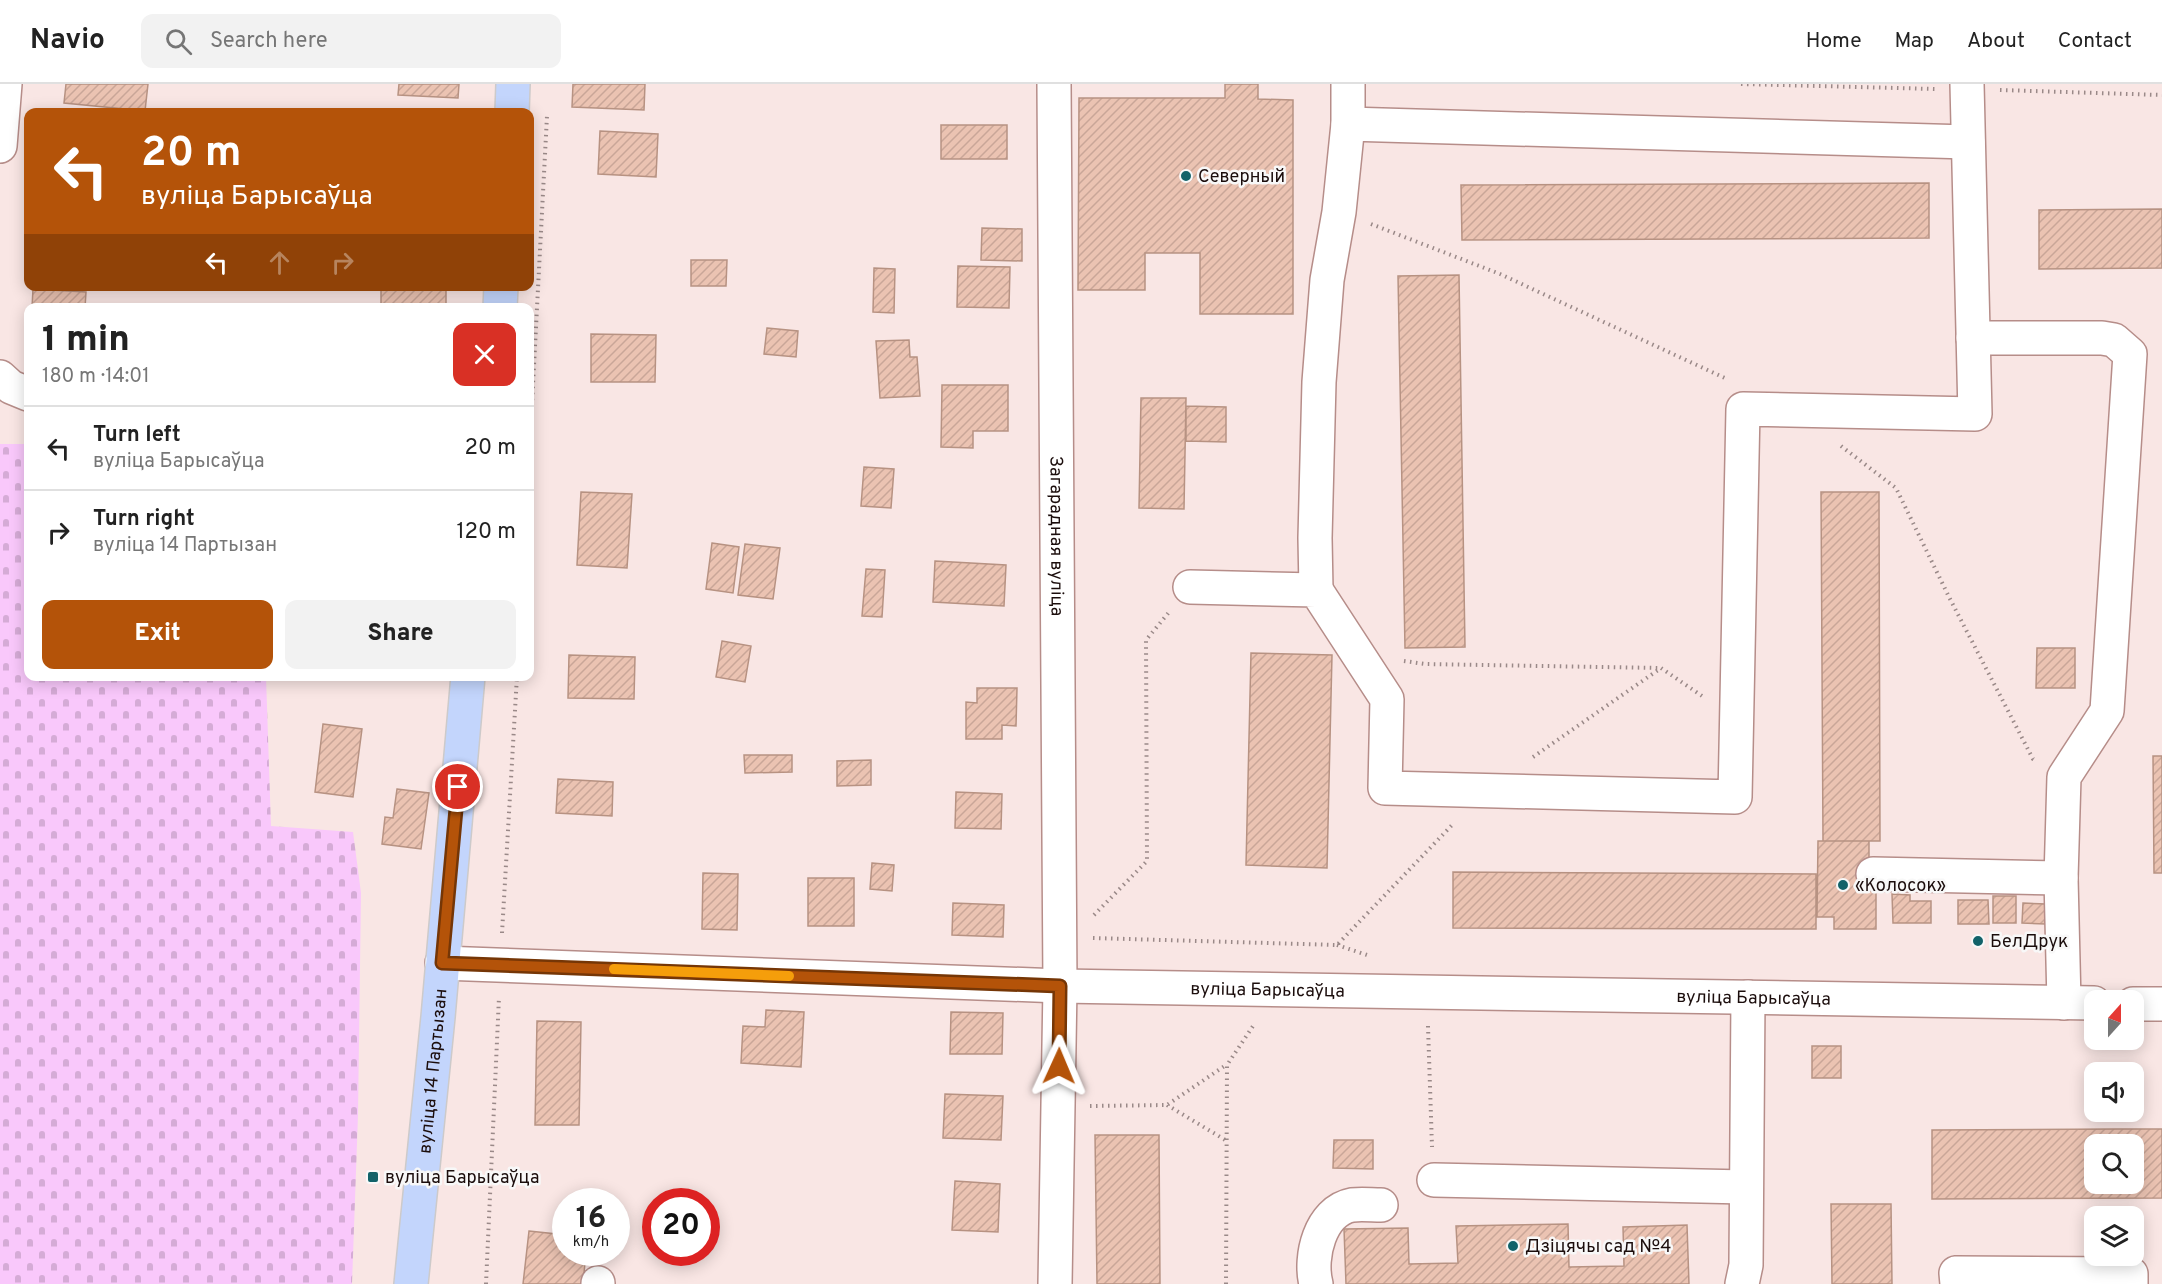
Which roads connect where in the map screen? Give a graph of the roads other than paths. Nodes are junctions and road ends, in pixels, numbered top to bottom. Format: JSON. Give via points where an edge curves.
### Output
{"nodes":[{"id":1,"x":5,"y":84,"type":"edge"},
{"id":2,"x":513,"y":84,"type":"edge"},
{"id":3,"x":1054,"y":84,"type":"edge"},
{"id":4,"x":1348,"y":84,"type":"edge"},
{"id":5,"x":1967,"y":84,"type":"edge"},
{"id":6,"x":512,"y":108,"type":"edge"},
{"id":7,"x":1348,"y":124,"type":"junction"},
{"id":8,"x":1968,"y":142,"type":"junction"},
{"id":9,"x":0,"y":146,"type":"edge"},
{"id":10,"x":1973,"y":338,"type":"junction"},
{"id":11,"x":0,"y":377,"type":"edge"},
{"id":12,"x":24,"y":392,"type":"edge"},
{"id":13,"x":1190,"y":587,"type":"road end"},
{"id":14,"x":1316,"y":590,"type":"junction"},
{"id":15,"x":468,"y":681,"type":"edge"},
{"id":16,"x":1873,"y":874,"type":"dead end"},
{"id":17,"x":2061,"y":878,"type":"junction"},
{"id":18,"x":442,"y":963,"type":"junction"},
{"id":19,"x":1060,"y":986,"type":"junction"},
{"id":20,"x":1748,"y":997,"type":"junction"},
{"id":21,"x":2079,"y":1003,"type":"edge"},
{"id":22,"x":2144,"y":1004,"type":"edge"},
{"id":23,"x":2162,"y":1004,"type":"edge"},
{"id":24,"x":1434,"y":1180,"type":"road end"},
{"id":25,"x":1745,"y":1187,"type":"junction"},
{"id":26,"x":1381,"y":1205,"type":"dead end"},
{"id":27,"x":411,"y":1284,"type":"edge"},
{"id":28,"x":1055,"y":1284,"type":"edge"},
{"id":29,"x":1316,"y":1284,"type":"edge"},
{"id":30,"x":1742,"y":1284,"type":"edge"},
{"id":31,"x":1956,"y":1284,"type":"edge"},
{"id":32,"x":2131,"y":1284,"type":"edge"}],
"edges":[{"from":1,"to":9,"type":"street"},
{"from":2,"to":6,"type":"main road"},
{"from":3,"to":19,"type":"street","name":"Загарадная вуліца","via":[[1066,937]]},
{"from":4,"to":7,"type":"street"},
{"from":5,"to":8,"type":"street"},
{"from":7,"to":8,"type":"street"},
{"from":7,"to":14,"type":"street","via":[[1327,280],[1319,382]]},
{"from":8,"to":10,"type":"street"},
{"from":10,"to":14,"type":"street","via":[[1975,414],[1743,409],[1735,797],[1385,788],[1387,699]]},
{"from":10,"to":17,"type":"street","via":[[2102,338],[2114,340],[2130,354],[2107,711],[2064,777]]},
{"from":11,"to":12,"type":"street"},
{"from":13,"to":14,"type":"street"},
{"from":15,"to":18,"type":"main road","name":"вуліца 14 Партызан"},
{"from":16,"to":17,"type":"street"},
{"from":17,"to":21,"type":"street"},
{"from":18,"to":19,"type":"street","name":"вуліца Барысаўца"},
{"from":18,"to":27,"type":"main road","name":"вуліца 14 Партызан"},
{"from":19,"to":20,"type":"street","name":"вуліца Барысаўца"},
{"from":19,"to":28,"type":"street","name":"Загарадная вуліца"},
{"from":20,"to":21,"type":"street","name":"вуліца Барысаўца"},
{"from":20,"to":25,"type":"street"},
{"from":22,"to":23,"type":"street"},
{"from":24,"to":25,"type":"street"},
{"from":25,"to":30,"type":"street","via":[[1746,1265]]},
{"from":26,"to":29,"type":"street","via":[[1353,1205],[1340,1210],[1326,1223],[1316,1244]]},
{"from":31,"to":32,"type":"street","via":[[1956,1273],[2131,1274]]}]}
